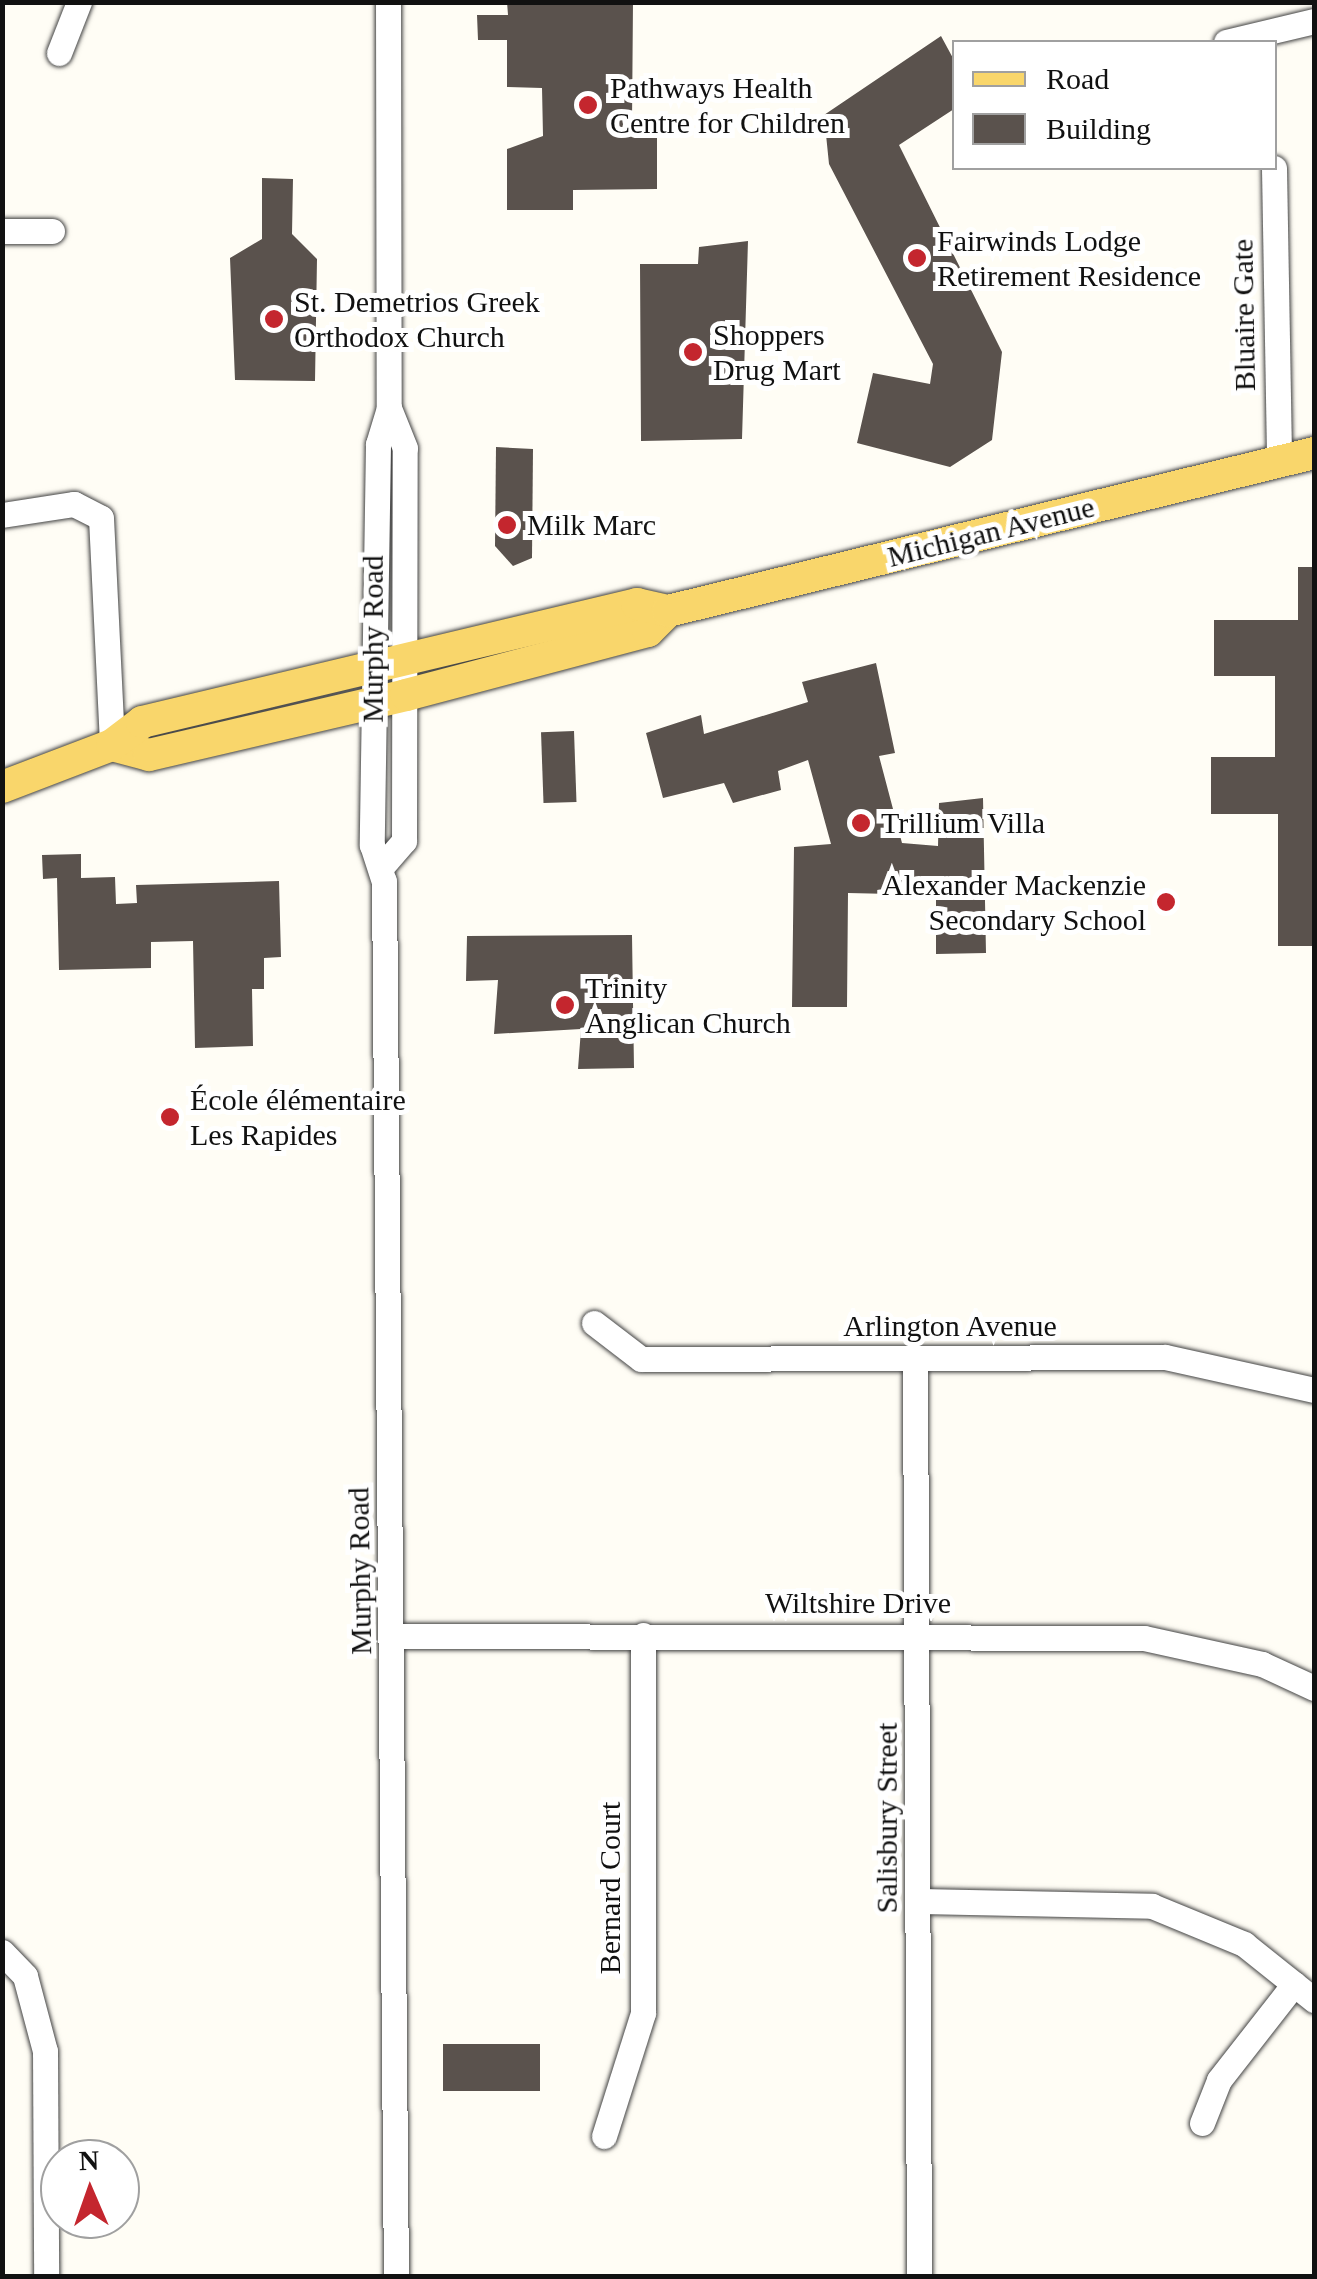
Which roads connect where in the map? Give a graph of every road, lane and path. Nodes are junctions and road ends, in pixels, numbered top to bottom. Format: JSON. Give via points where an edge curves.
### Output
{"nodes":[{"id":1,"x":78,"y":2,"type":"edge"},
{"id":2,"x":388,"y":2,"type":"edge"},
{"id":3,"x":1314,"y":21,"type":"edge"},
{"id":4,"x":1272,"y":37,"type":"edge"},
{"id":5,"x":1244,"y":40,"type":"edge"},
{"id":6,"x":60,"y":52,"type":"dead end"},
{"id":7,"x":1274,"y":170,"type":"edge"},
{"id":8,"x":2,"y":231,"type":"edge"},
{"id":9,"x":52,"y":231,"type":"dead end"},
{"id":10,"x":1314,"y":452,"type":"edge"},
{"id":11,"x":1279,"y":462,"type":"junction"},
{"id":12,"x":2,"y":515,"type":"edge"},
{"id":13,"x":668,"y":611,"type":"junction"},
{"id":14,"x":389,"y":661,"type":"junction"},
{"id":15,"x":406,"y":696,"type":"junction"},
{"id":16,"x":372,"y":703,"type":"junction"},
{"id":17,"x":112,"y":744,"type":"junction"},
{"id":18,"x":2,"y":788,"type":"edge"},
{"id":19,"x":383,"y":865,"type":"junction"},
{"id":20,"x":594,"y":1323,"type":"dead end"},
{"id":21,"x":914,"y":1358,"type":"junction"},
{"id":22,"x":1314,"y":1390,"type":"edge"},
{"id":23,"x":643,"y":1634,"type":"junction"},
{"id":24,"x":918,"y":1635,"type":"junction"},
{"id":25,"x":394,"y":1636,"type":"junction"},
{"id":26,"x":1314,"y":1688,"type":"edge"},
{"id":27,"x":920,"y":1901,"type":"junction"},
{"id":28,"x":2,"y":1952,"type":"edge"},
{"id":29,"x":1294,"y":1984,"type":"junction"},
{"id":30,"x":1314,"y":2000,"type":"edge"},
{"id":31,"x":1202,"y":2123,"type":"dead end"},
{"id":32,"x":604,"y":2136,"type":"dead end"},
{"id":33,"x":46,"y":2276,"type":"edge"},
{"id":34,"x":396,"y":2276,"type":"edge"},
{"id":35,"x":919,"y":2276,"type":"edge"}],
"edges":[{"from":1,"to":6,"type":"street"},
{"from":2,"to":14,"type":"street","name":"Murphy Road","via":[[389,408],[378,444]]},
{"from":3,"to":4,"type":"street"},
{"from":4,"to":5,"type":"street"},
{"from":7,"to":11,"type":"street","name":"Bluaire Gate"},
{"from":8,"to":9,"type":"street"},
{"from":10,"to":11,"type":"main road","name":"Michigan Avenue"},
{"from":11,"to":13,"type":"main road","name":"Michigan Avenue"},
{"from":12,"to":17,"type":"street","via":[[74,504],[102,518]]},
{"from":13,"to":14,"type":"main road","name":"Michigan Avenue","via":[[637,604]]},
{"from":13,"to":15,"type":"main road","name":"Michigan Avenue","via":[[648,631]]},
{"from":14,"to":15,"type":"street","name":"Murphy Road"},
{"from":14,"to":16,"type":"street","name":"Murphy Road"},
{"from":14,"to":17,"type":"main road","name":"Michigan Avenue","via":[[142,722]]},
{"from":15,"to":16,"type":"main road","name":"Michigan Avenue"},
{"from":15,"to":19,"type":"street","name":"Murphy Road","via":[[404,841]]},
{"from":16,"to":17,"type":"main road","name":"Michigan Avenue","via":[[149,756]]},
{"from":16,"to":19,"type":"street","name":"Murphy Road","via":[[372,845]]},
{"from":17,"to":18,"type":"main road","name":"Michigan Avenue"},
{"from":19,"to":25,"type":"street","name":"Murphy Road"},
{"from":20,"to":21,"type":"street","name":"Arlington Avenue","via":[[641,1358]]},
{"from":21,"to":22,"type":"street","name":"Arlington Avenue","via":[[1165,1357]]},
{"from":21,"to":24,"type":"street","name":"Salisbury Street"},
{"from":23,"to":24,"type":"street","name":"Wiltshire Drive"},
{"from":23,"to":25,"type":"street","name":"Wiltshire Drive"},
{"from":23,"to":32,"type":"street","name":"Bernard Court","via":[[643,2013]]},
{"from":24,"to":26,"type":"street","name":"Wiltshire Drive","via":[[1144,1638],[1262,1664]]},
{"from":24,"to":27,"type":"street","name":"Salisbury Street"},
{"from":25,"to":34,"type":"street","name":"Murphy Road"},
{"from":27,"to":29,"type":"street","via":[[1152,1906],[1244,1944]]},
{"from":27,"to":35,"type":"street","name":"Salisbury Street"},
{"from":28,"to":33,"type":"street","via":[[26,1976],[45,2051]]},
{"from":29,"to":30,"type":"street"},
{"from":29,"to":31,"type":"street","via":[[1219,2080]]}]}
